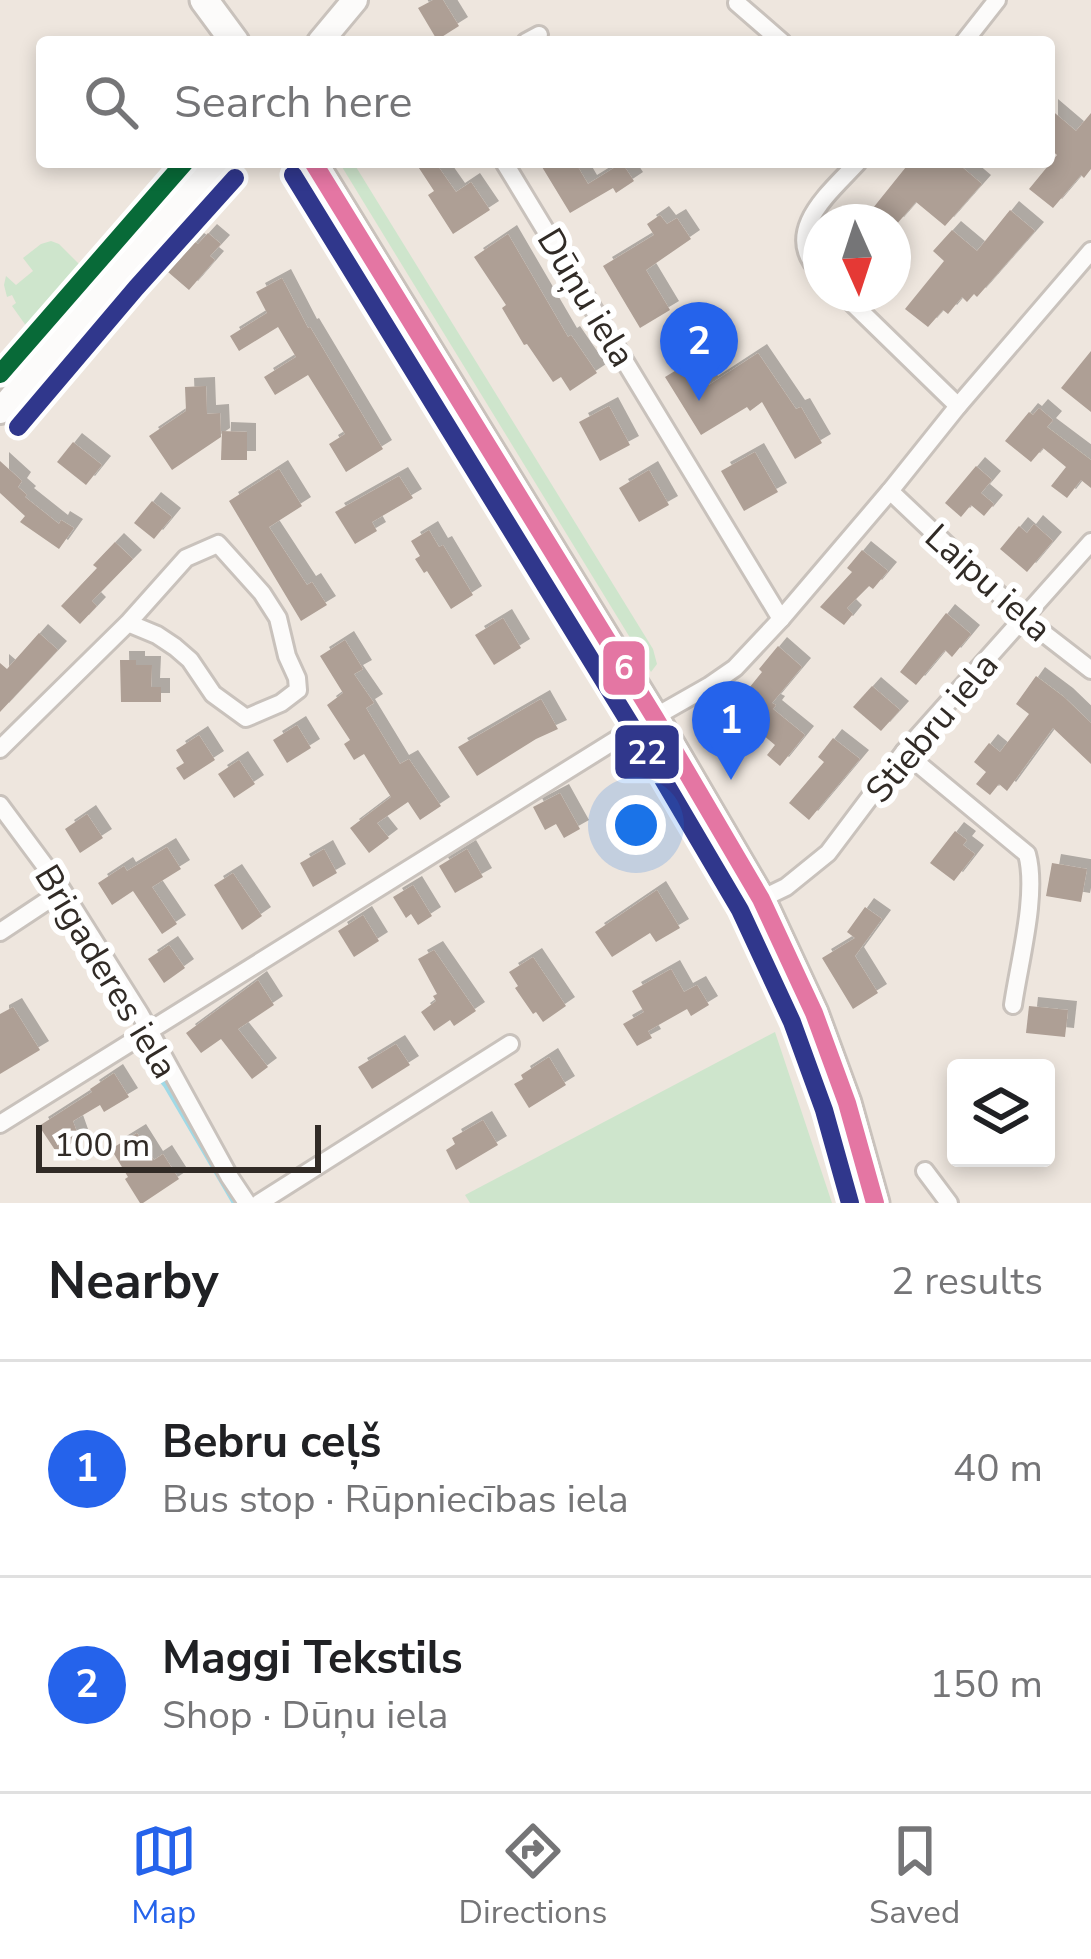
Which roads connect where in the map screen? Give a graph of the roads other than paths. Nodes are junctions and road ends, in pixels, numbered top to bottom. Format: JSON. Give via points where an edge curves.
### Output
{"nodes":[{"id":1,"x":203,"y":0,"type":"edge"},
{"id":2,"x":355,"y":0,"type":"edge"},
{"id":3,"x":997,"y":0,"type":"edge"},
{"id":4,"x":736,"y":3,"type":"dead end"},
{"id":5,"x":230,"y":36,"type":"edge"},
{"id":6,"x":325,"y":36,"type":"edge"},
{"id":7,"x":775,"y":36,"type":"edge"},
{"id":8,"x":969,"y":36,"type":"edge"},
{"id":9,"x":212,"y":168,"type":"edge"},
{"id":10,"x":318,"y":168,"type":"edge"},
{"id":11,"x":508,"y":168,"type":"edge"},
{"id":12,"x":852,"y":168,"type":"edge"},
{"id":13,"x":819,"y":204,"type":"edge"},
{"id":14,"x":1091,"y":250,"type":"edge"},
{"id":15,"x":861,"y":312,"type":"edge"},
{"id":16,"x":958,"y":406,"type":"junction"},
{"id":17,"x":0,"y":411,"type":"edge"},
{"id":18,"x":890,"y":491,"type":"junction"},
{"id":19,"x":1091,"y":542,"type":"edge"},
{"id":20,"x":1024,"y":618,"type":"junction"},
{"id":21,"x":781,"y":619,"type":"junction"},
{"id":22,"x":128,"y":623,"type":"junction"},
{"id":23,"x":1091,"y":670,"type":"edge"},
{"id":24,"x":655,"y":718,"type":"junction"},
{"id":25,"x":0,"y":748,"type":"edge"},
{"id":26,"x":904,"y":752,"type":"junction"},
{"id":27,"x":0,"y":805,"type":"edge"},
{"id":28,"x":62,"y":891,"type":"junction"},
{"id":29,"x":761,"y":899,"type":"junction"},
{"id":30,"x":0,"y":932,"type":"edge"},
{"id":31,"x":1013,"y":1005,"type":"dead end"},
{"id":32,"x":149,"y":1032,"type":"junction"},
{"id":33,"x":510,"y":1044,"type":"dead end"},
{"id":34,"x":0,"y":1124,"type":"edge"},
{"id":35,"x":926,"y":1171,"type":"dead end"},
{"id":36,"x":247,"y":1203,"type":"edge"},
{"id":37,"x":259,"y":1203,"type":"edge"},
{"id":38,"x":875,"y":1203,"type":"edge"},
{"id":39,"x":949,"y":1203,"type":"edge"}],
"edges":[{"from":1,"to":5,"type":"main road"},
{"from":2,"to":6,"type":"street"},
{"from":3,"to":8,"type":"street"},
{"from":4,"to":7,"type":"street"},
{"from":9,"to":17,"type":"street"},
{"from":10,"to":24,"type":"main road"},
{"from":11,"to":21,"type":"street","name":"Dūņu iela"},
{"from":12,"to":13,"type":"street"},
{"from":14,"to":16,"type":"street"},
{"from":15,"to":16,"type":"street"},
{"from":16,"to":18,"type":"street"},
{"from":18,"to":20,"type":"street","name":"Laipu iela"},
{"from":18,"to":21,"type":"street"},
{"from":19,"to":20,"type":"street","name":"Stiebru iela"},
{"from":20,"to":23,"type":"street","name":"Laipu iela"},
{"from":20,"to":26,"type":"street","name":"Stiebru iela"},
{"from":21,"to":24,"type":"street","via":[[735,668]]},
{"from":22,"to":22,"type":"street","via":[[186,558],[218,544],[278,618],[298,690],[246,718],[212,694],[175,647]]},
{"from":22,"to":25,"type":"street"},
{"from":24,"to":29,"type":"main road"},
{"from":24,"to":32,"type":"street"},
{"from":26,"to":29,"type":"street","name":"Stiebru iela","via":[[828,854]]},
{"from":26,"to":31,"type":"street","via":[[1027,854],[1031,891]]},
{"from":27,"to":28,"type":"street","name":"Brigaderes iela"},
{"from":28,"to":30,"type":"street"},
{"from":28,"to":32,"type":"street","name":"Brigaderes iela"},
{"from":29,"to":38,"type":"main road","via":[[814,1013]]},
{"from":32,"to":34,"type":"street"},
{"from":32,"to":36,"type":"street","name":"Brigaderes iela"},
{"from":33,"to":37,"type":"street"},
{"from":35,"to":39,"type":"street"}]}
